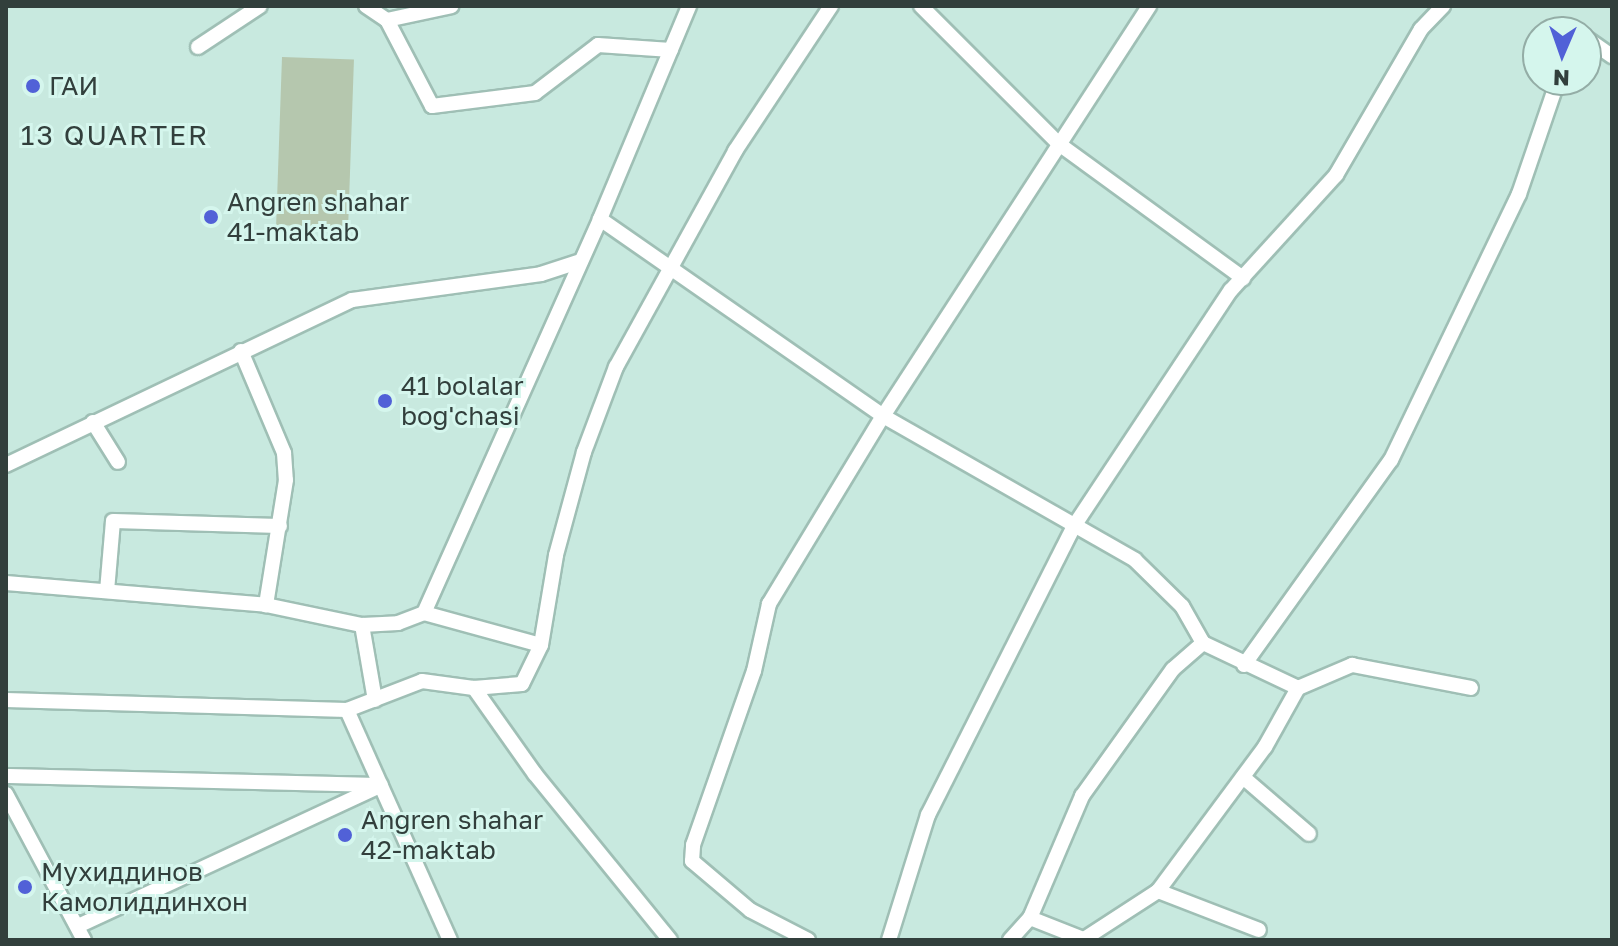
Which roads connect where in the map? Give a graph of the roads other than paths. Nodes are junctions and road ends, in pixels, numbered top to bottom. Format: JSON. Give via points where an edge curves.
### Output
{"nodes":[{"id":1,"x":260,"y":6,"type":"edge"},
{"id":2,"x":366,"y":6,"type":"edge"},
{"id":3,"x":452,"y":6,"type":"edge"},
{"id":4,"x":689,"y":6,"type":"edge"},
{"id":5,"x":831,"y":6,"type":"edge"},
{"id":6,"x":921,"y":6,"type":"edge"},
{"id":7,"x":1149,"y":6,"type":"edge"},
{"id":8,"x":1443,"y":6,"type":"edge"},
{"id":9,"x":387,"y":20,"type":"junction"},
{"id":10,"x":198,"y":47,"type":"dead end"},
{"id":11,"x":671,"y":50,"type":"junction"},
{"id":12,"x":1553,"y":96,"type":"edge"},
{"id":13,"x":1059,"y":144,"type":"junction"},
{"id":14,"x":600,"y":219,"type":"junction"},
{"id":15,"x":581,"y":261,"type":"junction"},
{"id":16,"x":672,"y":267,"type":"junction"},
{"id":17,"x":1243,"y":278,"type":"junction"},
{"id":18,"x":241,"y":351,"type":"junction"},
{"id":19,"x":883,"y":416,"type":"junction"},
{"id":20,"x":93,"y":422,"type":"junction"},
{"id":21,"x":118,"y":462,"type":"dead end"},
{"id":22,"x":6,"y":465,"type":"edge"},
{"id":23,"x":280,"y":526,"type":"junction"},
{"id":24,"x":1074,"y":526,"type":"junction"},
{"id":25,"x":6,"y":583,"type":"edge"},
{"id":26,"x":107,"y":591,"type":"junction"},
{"id":27,"x":266,"y":605,"type":"junction"},
{"id":28,"x":424,"y":613,"type":"junction"},
{"id":29,"x":362,"y":625,"type":"junction"},
{"id":30,"x":1203,"y":643,"type":"junction"},
{"id":31,"x":541,"y":645,"type":"junction"},
{"id":32,"x":1244,"y":665,"type":"junction"},
{"id":33,"x":474,"y":688,"type":"junction"},
{"id":34,"x":1298,"y":688,"type":"junction"},
{"id":35,"x":1471,"y":688,"type":"dead end"},
{"id":36,"x":6,"y":700,"type":"edge"},
{"id":37,"x":375,"y":700,"type":"junction"},
{"id":38,"x":347,"y":710,"type":"junction"},
{"id":39,"x":6,"y":776,"type":"edge"},
{"id":40,"x":1243,"y":777,"type":"junction"},
{"id":41,"x":381,"y":785,"type":"junction"},
{"id":42,"x":6,"y":794,"type":"edge"},
{"id":43,"x":1309,"y":834,"type":"dead end"},
{"id":44,"x":1158,"y":891,"type":"junction"},
{"id":45,"x":1030,"y":918,"type":"junction"},
{"id":46,"x":1259,"y":930,"type":"dead end"},
{"id":47,"x":81,"y":933,"type":"edge"},
{"id":48,"x":792,"y":936,"type":"edge"},
{"id":49,"x":450,"y":940,"type":"edge"},
{"id":50,"x":670,"y":940,"type":"edge"},
{"id":51,"x":808,"y":940,"type":"edge"},
{"id":52,"x":889,"y":940,"type":"edge"},
{"id":53,"x":1010,"y":940,"type":"edge"},
{"id":54,"x":1085,"y":940,"type":"edge"}],
"edges":[{"from":1,"to":10,"type":"street"},
{"from":2,"to":9,"type":"street"},
{"from":3,"to":9,"type":"street"},
{"from":4,"to":11,"type":"street"},
{"from":5,"to":16,"type":"street","via":[[735,151]]},
{"from":6,"to":13,"type":"street"},
{"from":7,"to":13,"type":"street"},
{"from":8,"to":17,"type":"street","via":[[1421,29],[1336,175]]},
{"from":9,"to":11,"type":"street","via":[[432,106],[535,93],[598,45]]},
{"from":11,"to":14,"type":"street"},
{"from":12,"to":32,"type":"street","via":[[1519,194],[1391,460]]},
{"from":13,"to":17,"type":"street"},
{"from":13,"to":19,"type":"street"},
{"from":14,"to":15,"type":"street"},
{"from":14,"to":16,"type":"street"},
{"from":15,"to":18,"type":"street","via":[[541,274],[352,300]]},
{"from":15,"to":28,"type":"street"},
{"from":16,"to":19,"type":"street"},
{"from":16,"to":31,"type":"street","via":[[616,367],[584,452],[556,555]]},
{"from":17,"to":24,"type":"street"},
{"from":18,"to":20,"type":"street"},
{"from":18,"to":23,"type":"street","via":[[279,432],[286,480]]},
{"from":19,"to":24,"type":"street"},
{"from":19,"to":48,"type":"street","via":[[769,604],[754,671],[692,849],[696,868]]},
{"from":20,"to":21,"type":"street"},
{"from":20,"to":22,"type":"street"},
{"from":23,"to":26,"type":"street","via":[[113,521]]},
{"from":23,"to":27,"type":"street"},
{"from":24,"to":30,"type":"street","via":[[1135,560],[1182,606]]},
{"from":24,"to":52,"type":"street","via":[[928,815]]},
{"from":25,"to":26,"type":"street"},
{"from":26,"to":27,"type":"street"},
{"from":27,"to":29,"type":"street"},
{"from":28,"to":29,"type":"street","via":[[398,623]]},
{"from":28,"to":31,"type":"street"},
{"from":29,"to":37,"type":"street"},
{"from":30,"to":32,"type":"street"},
{"from":30,"to":45,"type":"street","via":[[1173,669],[1082,796]]},
{"from":31,"to":33,"type":"street","via":[[519,686]]},
{"from":32,"to":34,"type":"street"},
{"from":33,"to":37,"type":"street","via":[[422,681]]},
{"from":33,"to":50,"type":"street","via":[[535,774]]},
{"from":34,"to":35,"type":"street","via":[[1352,665]]},
{"from":34,"to":40,"type":"street"},
{"from":36,"to":38,"type":"street"},
{"from":37,"to":38,"type":"street"},
{"from":38,"to":41,"type":"street"},
{"from":39,"to":41,"type":"street"},
{"from":40,"to":43,"type":"street"},
{"from":40,"to":44,"type":"street"},
{"from":41,"to":47,"type":"street"},
{"from":41,"to":49,"type":"street"},
{"from":42,"to":47,"type":"street"},
{"from":44,"to":46,"type":"street"},
{"from":44,"to":54,"type":"street"},
{"from":45,"to":53,"type":"street"},
{"from":45,"to":54,"type":"street"},
{"from":48,"to":51,"type":"street"}]}
